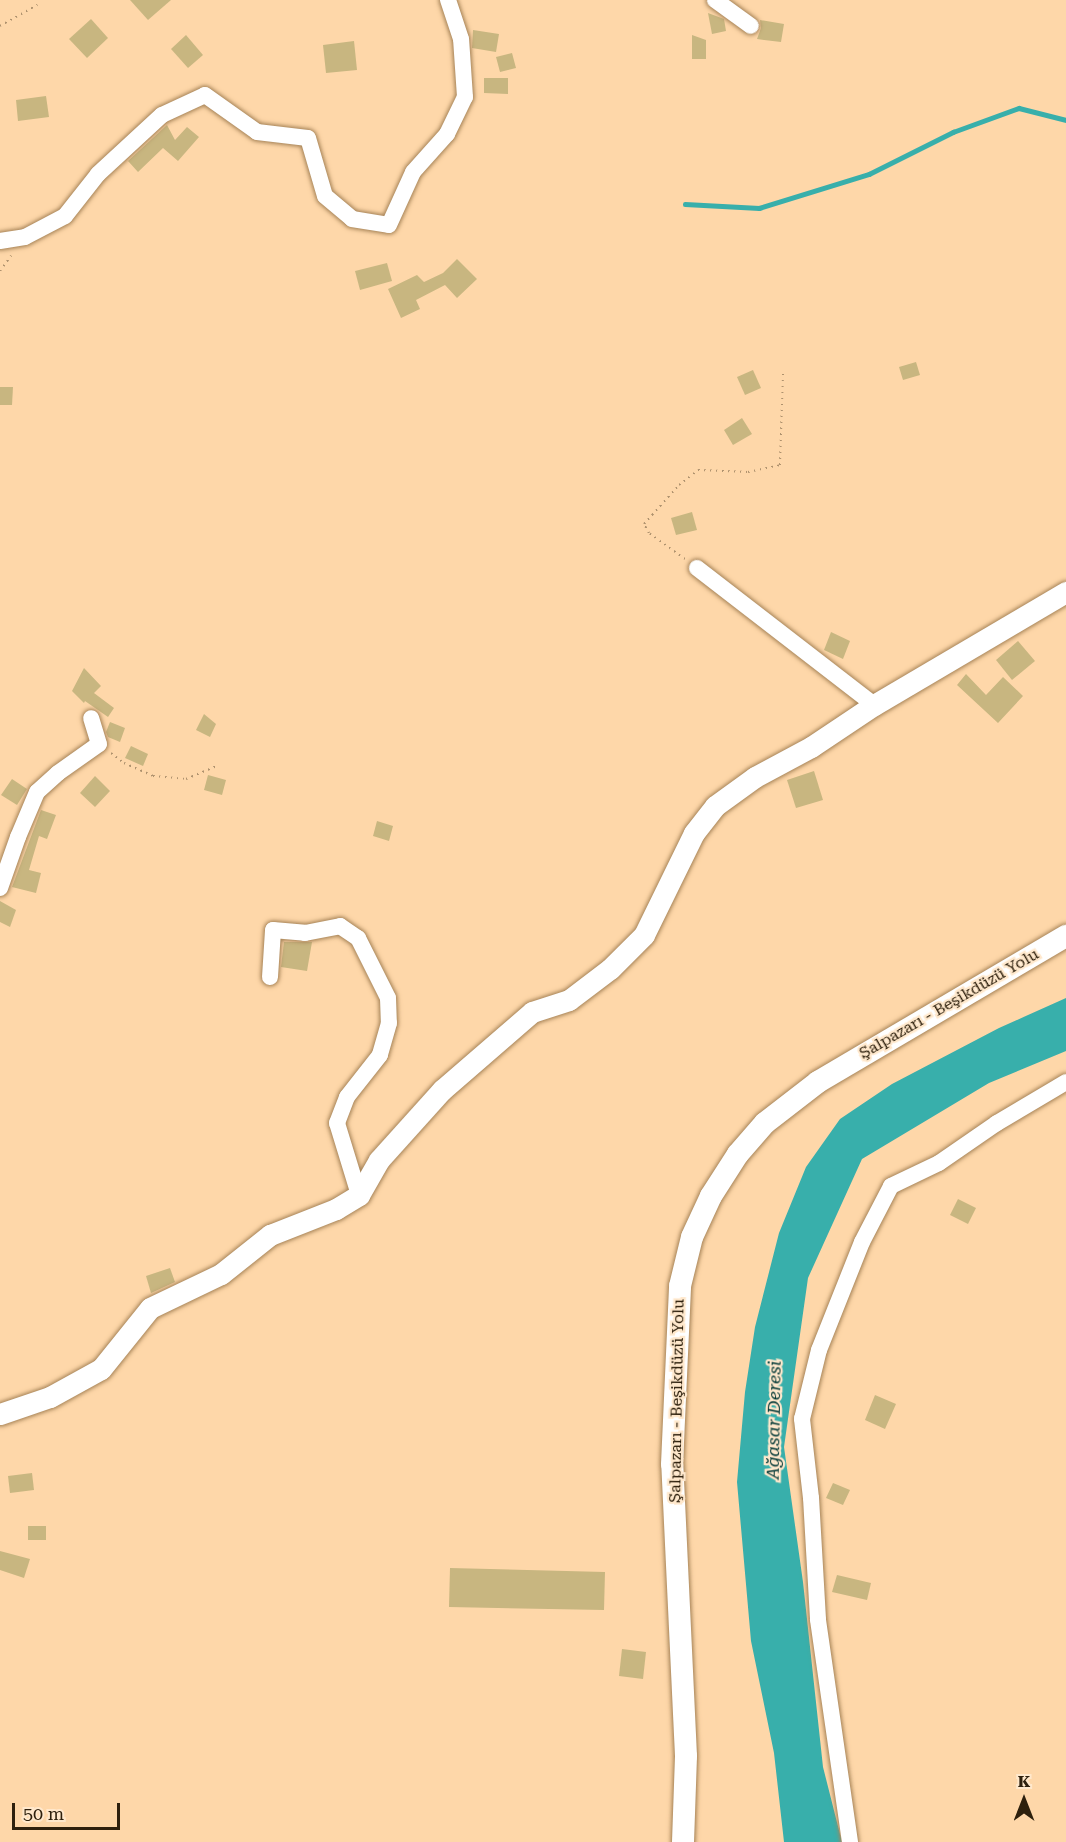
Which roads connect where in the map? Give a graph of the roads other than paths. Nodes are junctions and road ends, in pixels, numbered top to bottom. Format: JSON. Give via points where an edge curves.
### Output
{"nodes":[{"id":1,"x":448,"y":0,"type":"edge"},
{"id":2,"x":715,"y":0,"type":"edge"},
{"id":3,"x":751,"y":26,"type":"dead end"},
{"id":4,"x":0,"y":241,"type":"edge"},
{"id":5,"x":697,"y":568,"type":"road end"},
{"id":6,"x":1066,"y":592,"type":"edge"},
{"id":7,"x":874,"y":705,"type":"junction"},
{"id":8,"x":91,"y":717,"type":"dead end"},
{"id":9,"x":0,"y":888,"type":"edge"},
{"id":10,"x":1066,"y":936,"type":"edge"},
{"id":11,"x":270,"y":977,"type":"dead end"},
{"id":12,"x":1066,"y":1082,"type":"edge"},
{"id":13,"x":359,"y":1195,"type":"junction"},
{"id":14,"x":0,"y":1414,"type":"edge"},
{"id":15,"x":683,"y":1842,"type":"edge"},
{"id":16,"x":850,"y":1842,"type":"edge"}],
"edges":[{"from":1,"to":4,"type":"street","via":[[461,39],[465,97],[447,134],[413,172],[389,225],[352,219],[325,196],[308,138],[257,132],[205,94],[162,115],[98,174],[65,216],[25,237]]},
{"from":2,"to":3,"type":"street"},
{"from":5,"to":7,"type":"street"},
{"from":6,"to":7,"type":"street"},
{"from":7,"to":13,"type":"street","via":[[811,747],[755,777],[715,806],[694,833],[644,934],[610,969],[569,1000],[532,1011],[442,1090],[379,1160]]},
{"from":8,"to":9,"type":"street","via":[[99,744],[38,792]]},
{"from":10,"to":15,"type":"main road","name":"Şalpazarı - Beşikdüzü Yolu","via":[[818,1082],[765,1123],[738,1154],[711,1196],[692,1237],[680,1286],[672,1464],[686,1755]]},
{"from":11,"to":13,"type":"street","via":[[273,930],[305,933],[340,926],[358,938],[388,998],[389,1023],[380,1055],[347,1097],[337,1123]]},
{"from":12,"to":16,"type":"street","via":[[939,1163],[891,1186],[862,1242],[819,1350],[802,1419],[818,1619]]},
{"from":13,"to":14,"type":"street","via":[[336,1209],[270,1235],[221,1274],[150,1308],[101,1369],[50,1397]]}]}
